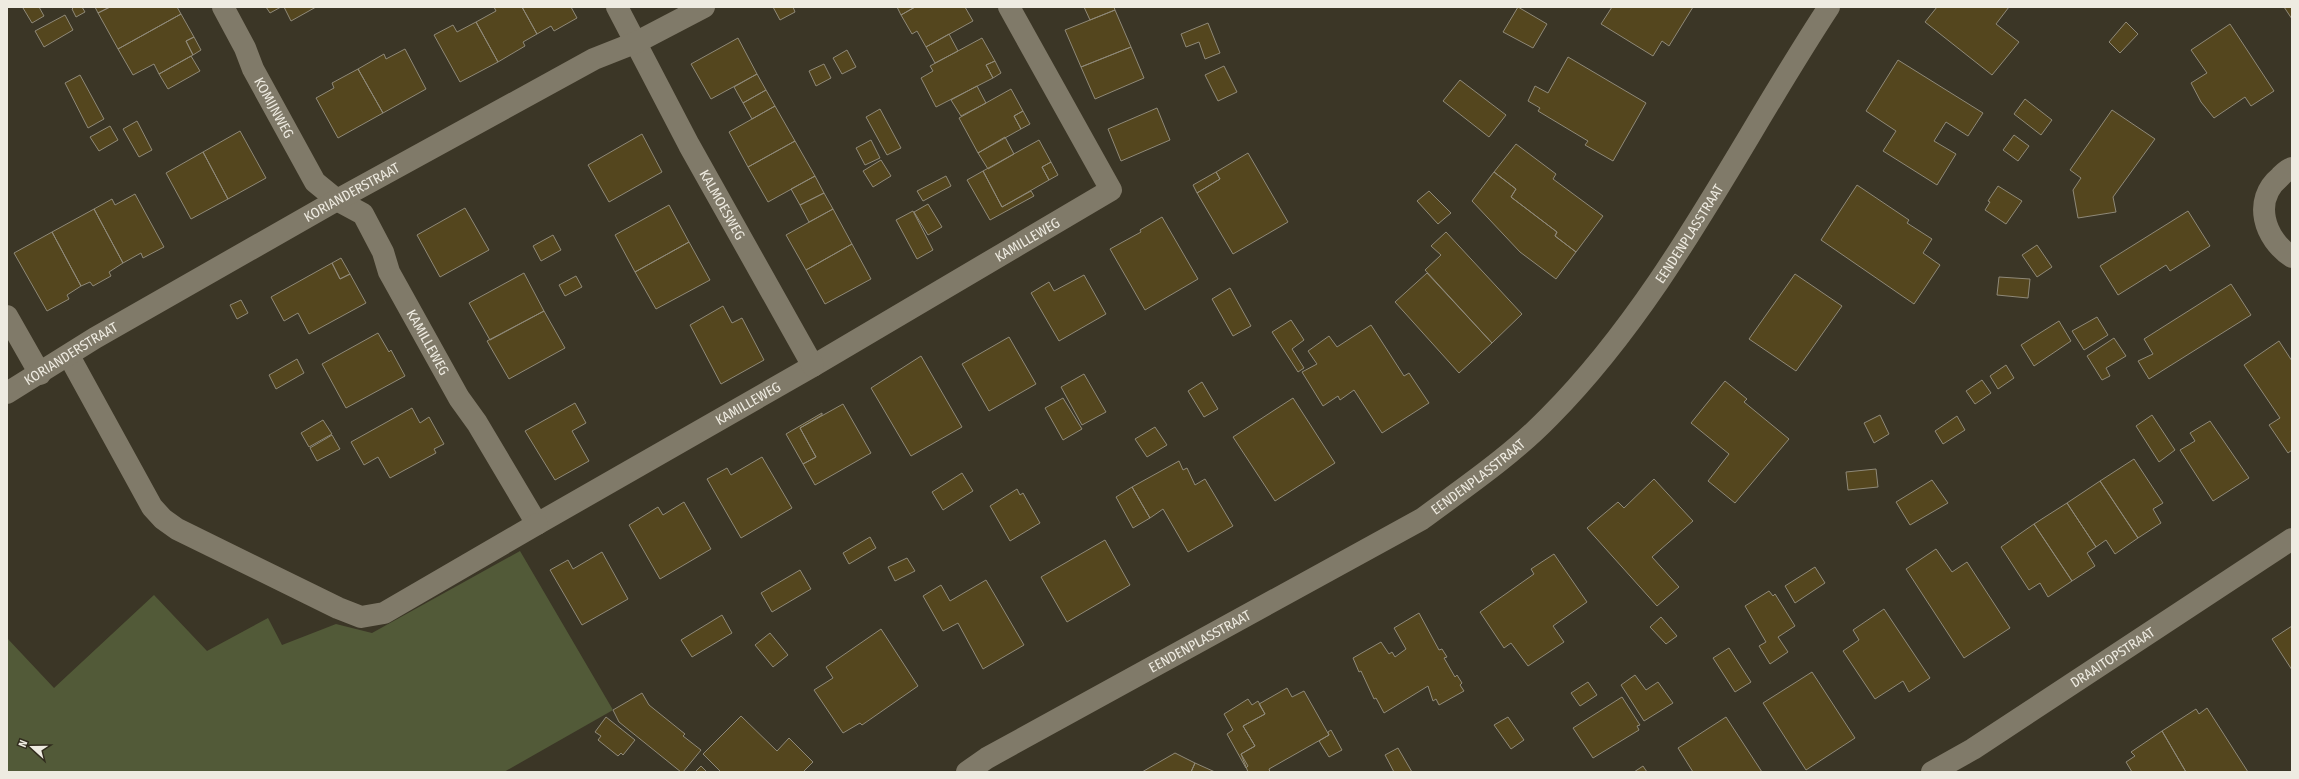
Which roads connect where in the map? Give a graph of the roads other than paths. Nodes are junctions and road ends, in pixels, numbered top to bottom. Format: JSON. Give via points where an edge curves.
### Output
{"nodes":[{"id":1,"x":223,"y":7,"type":"edge"},
{"id":2,"x":617,"y":7,"type":"edge"},
{"id":3,"x":704,"y":7,"type":"edge"},
{"id":4,"x":1009,"y":7,"type":"edge"},
{"id":5,"x":1829,"y":7,"type":"edge"},
{"id":6,"x":636,"y":42,"type":"junction"},
{"id":7,"x":2292,"y":168,"type":"edge"},
{"id":8,"x":337,"y":200,"type":"junction"},
{"id":9,"x":2292,"y":257,"type":"edge"},
{"id":10,"x":7,"y":316,"type":"edge"},
{"id":11,"x":69,"y":356,"type":"junction"},
{"id":12,"x":813,"y":366,"type":"junction"},
{"id":13,"x":40,"y":374,"type":"junction"},
{"id":14,"x":7,"y":393,"type":"edge"},
{"id":15,"x":537,"y":524,"type":"junction"},
{"id":16,"x":2292,"y":539,"type":"edge"},
{"id":17,"x":967,"y":772,"type":"edge"},
{"id":18,"x":1932,"y":772,"type":"edge"}],
"edges":[{"from":1,"to":8,"type":"street","name":"KOMIJNWEG","via":[[253,69],[315,182]]},
{"from":2,"to":6,"type":"street","name":"KALMOESWEG"},
{"from":3,"to":6,"type":"street","name":"KORIANDERSTRAAT"},
{"from":4,"to":12,"type":"street","name":"KAMILLEWEG","via":[[1111,190]]},
{"from":5,"to":17,"type":"street","name":"EENDENPLASSTRAAT","via":[[1787,71],[1667,271],[1602,358],[1548,418],[1477,479],[1422,519],[987,758]]},
{"from":6,"to":8,"type":"street","name":"KORIANDERSTRAAT","via":[[594,59]]},
{"from":6,"to":12,"type":"street","name":"KALMOESWEG","via":[[689,145]]},
{"from":7,"to":9,"type":"street","via":[[2271,184],[2263,211],[2269,233],[2282,250]]},
{"from":8,"to":11,"type":"street","name":"KORIANDERSTRAAT","via":[[95,338]]},
{"from":8,"to":15,"type":"street","name":"KAMILLEWEG","via":[[363,214],[383,252],[389,272],[459,398],[477,423]]},
{"from":10,"to":13,"type":"street"},
{"from":11,"to":13,"type":"street","name":"KORIANDERSTRAAT"},
{"from":11,"to":15,"type":"street","via":[[152,507],[163,520],[176,529],[361,617],[384,613]]},
{"from":12,"to":15,"type":"street","name":"KAMILLEWEG"},
{"from":13,"to":14,"type":"street","name":"KORIANDERSTRAAT"},
{"from":16,"to":18,"type":"street","name":"DRAAITOPSTRAAT","via":[[1973,749]]}]}
